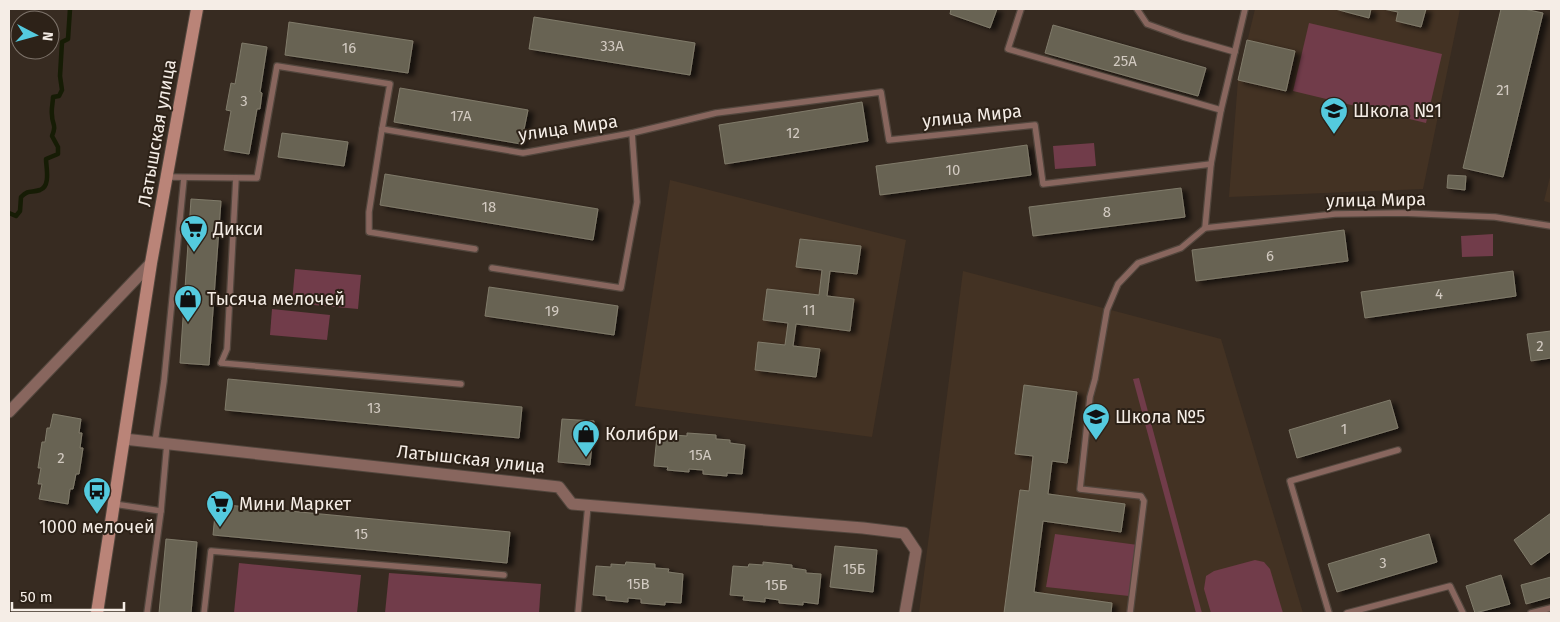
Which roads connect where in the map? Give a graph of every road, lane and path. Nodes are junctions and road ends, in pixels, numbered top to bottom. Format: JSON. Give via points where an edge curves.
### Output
{"nodes":[{"id":1,"x":197,"y":9,"type":"edge"},
{"id":2,"x":1021,"y":9,"type":"edge"},
{"id":3,"x":1137,"y":9,"type":"edge"},
{"id":4,"x":1245,"y":9,"type":"edge"},
{"id":5,"x":1235,"y":52,"type":"junction"},
{"id":6,"x":1221,"y":110,"type":"junction"},
{"id":7,"x":382,"y":129,"type":"junction"},
{"id":8,"x":632,"y":133,"type":"junction"},
{"id":9,"x":1211,"y":164,"type":"junction"},
{"id":10,"x":166,"y":177,"type":"junction"},
{"id":11,"x":184,"y":178,"type":"junction"},
{"id":12,"x":236,"y":178,"type":"junction"},
{"id":13,"x":1551,"y":226,"type":"edge"},
{"id":14,"x":1206,"y":228,"type":"junction"},
{"id":15,"x":475,"y":249,"type":"dead end"},
{"id":16,"x":151,"y":263,"type":"junction"},
{"id":17,"x":492,"y":268,"type":"dead end"},
{"id":18,"x":461,"y":384,"type":"dead end"},
{"id":19,"x":9,"y":412,"type":"edge"},
{"id":20,"x":124,"y":439,"type":"junction"},
{"id":21,"x":161,"y":443,"type":"junction"},
{"id":22,"x":1398,"y":450,"type":"dead end"},
{"id":23,"x":114,"y":504,"type":"junction"},
{"id":24,"x":588,"y":505,"type":"junction"},
{"id":25,"x":160,"y":511,"type":"junction"},
{"id":26,"x":504,"y":575,"type":"dead end"},
{"id":27,"x":1551,"y":608,"type":"edge"},
{"id":28,"x":96,"y":613,"type":"edge"},
{"id":29,"x":148,"y":613,"type":"edge"},
{"id":30,"x":204,"y":613,"type":"edge"},
{"id":31,"x":578,"y":613,"type":"edge"},
{"id":32,"x":905,"y":613,"type":"edge"},
{"id":33,"x":1130,"y":613,"type":"edge"},
{"id":34,"x":1328,"y":613,"type":"edge"},
{"id":35,"x":1347,"y":613,"type":"edge"},
{"id":36,"x":1463,"y":613,"type":"edge"},
{"id":37,"x":1531,"y":613,"type":"edge"}],
"edges":[{"from":1,"to":10,"type":"street","name":"Латышская улица"},
{"from":2,"to":6,"type":"lane","via":[[1008,49]]},
{"from":3,"to":5,"type":"lane","via":[[1148,24]]},
{"from":4,"to":5,"type":"lane"},
{"from":5,"to":6,"type":"lane"},
{"from":6,"to":9,"type":"lane"},
{"from":7,"to":8,"type":"lane","name":"улица Мира","via":[[523,153]]},
{"from":7,"to":12,"type":"lane","via":[[390,84],[278,66],[257,178]]},
{"from":7,"to":15,"type":"lane","via":[[369,212],[369,232]]},
{"from":8,"to":9,"type":"lane","name":"улица Мира","via":[[716,113],[881,92],[889,140],[1034,125],[1043,184]]},
{"from":8,"to":17,"type":"lane","via":[[637,202],[621,288]]},
{"from":9,"to":14,"type":"lane"},
{"from":10,"to":11,"type":"lane"},
{"from":10,"to":16,"type":"street","name":"Латышская улица"},
{"from":11,"to":12,"type":"lane"},
{"from":11,"to":21,"type":"lane"},
{"from":12,"to":18,"type":"lane","via":[[226,349],[221,363]]},
{"from":13,"to":14,"type":"lane","name":"улица Мира","via":[[1495,217],[1402,213],[1335,214]]},
{"from":14,"to":33,"type":"lane","via":[[1181,248],[1138,263],[1118,284],[1107,310],[1090,397],[1080,489],[1141,496],[1144,502]]},
{"from":16,"to":19,"type":"street"},
{"from":16,"to":20,"type":"street","name":"Латышская улица"},
{"from":20,"to":21,"type":"street","name":"Латышская улица"},
{"from":20,"to":23,"type":"street","name":"Латышская улица"},
{"from":21,"to":24,"type":"street","name":"Латышская улица","via":[[559,487],[572,504]]},
{"from":21,"to":25,"type":"lane"},
{"from":22,"to":34,"type":"lane","via":[[1290,481]]},
{"from":23,"to":25,"type":"lane"},
{"from":23,"to":28,"type":"street","name":"Латышская улица"},
{"from":24,"to":31,"type":"lane"},
{"from":24,"to":32,"type":"street","name":"Латышская улица","via":[[904,533],[916,551]]},
{"from":25,"to":29,"type":"lane"},
{"from":26,"to":30,"type":"lane","via":[[211,551]]},
{"from":27,"to":37,"type":"lane"},
{"from":35,"to":36,"type":"lane","via":[[1450,586]]}]}
